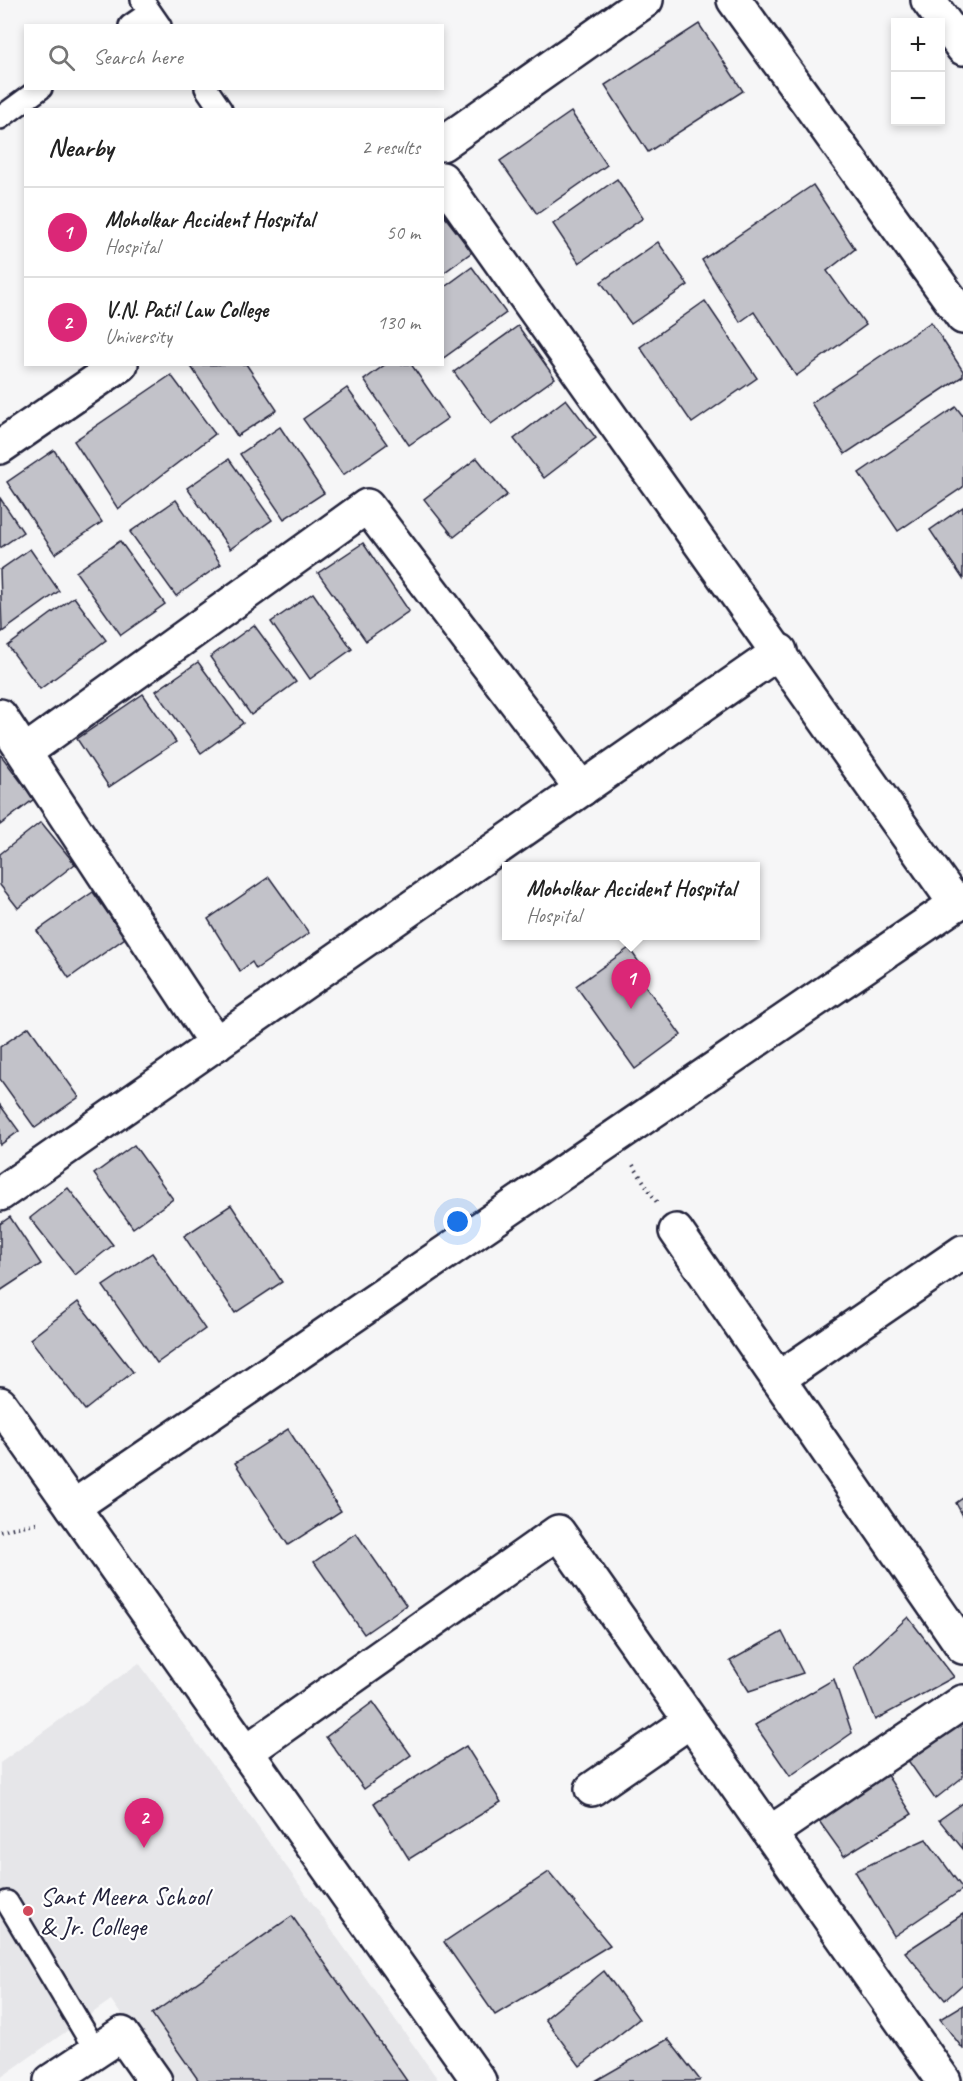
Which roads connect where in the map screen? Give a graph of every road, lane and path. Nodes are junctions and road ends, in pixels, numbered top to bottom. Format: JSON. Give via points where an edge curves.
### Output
{"nodes":[{"id":1,"x":646,"y":0,"type":"edge"},
{"id":2,"x":734,"y":0,"type":"edge"},
{"id":3,"x":928,"y":0,"type":"edge"},
{"id":4,"x":151,"y":12,"type":"edge"},
{"id":5,"x":133,"y":24,"type":"edge"},
{"id":6,"x":963,"y":48,"type":"edge"},
{"id":7,"x":38,"y":90,"type":"edge"},
{"id":8,"x":207,"y":90,"type":"edge"},
{"id":9,"x":220,"y":108,"type":"edge"},
{"id":10,"x":0,"y":118,"type":"edge"},
{"id":11,"x":444,"y":143,"type":"edge"},
{"id":12,"x":444,"y":182,"type":"edge"},
{"id":13,"x":963,"y":317,"type":"edge"},
{"id":14,"x":118,"y":366,"type":"edge"},
{"id":15,"x":0,"y":447,"type":"edge"},
{"id":16,"x":780,"y":651,"type":"junction"},
{"id":17,"x":0,"y":716,"type":"edge"},
{"id":18,"x":25,"y":752,"type":"junction"},
{"id":19,"x":582,"y":789,"type":"junction"},
{"id":20,"x":959,"y":902,"type":"edge"},
{"id":21,"x":216,"y":1044,"type":"junction"},
{"id":22,"x":614,"y":1137,"type":"junction"},
{"id":23,"x":0,"y":1194,"type":"edge"},
{"id":24,"x":676,"y":1230,"type":"joint"},
{"id":25,"x":963,"y":1252,"type":"edge"},
{"id":26,"x":778,"y":1379,"type":"junction"},
{"id":27,"x":0,"y":1404,"type":"edge"},
{"id":28,"x":73,"y":1507,"type":"junction"},
{"id":29,"x":952,"y":1609,"type":"edge"},
{"id":30,"x":963,"y":1647,"type":"edge"},
{"id":31,"x":963,"y":1702,"type":"edge"},
{"id":32,"x":690,"y":1720,"type":"junction"},
{"id":33,"x":246,"y":1752,"type":"junction"},
{"id":34,"x":592,"y":1789,"type":"dead end"},
{"id":35,"x":770,"y":1833,"type":"junction"},
{"id":36,"x":7,"y":1902,"type":"dead end"},
{"id":37,"x":96,"y":2050,"type":"junction"},
{"id":38,"x":51,"y":2081,"type":"edge"},
{"id":39,"x":155,"y":2081,"type":"edge"},
{"id":40,"x":479,"y":2081,"type":"edge"},
{"id":41,"x":944,"y":2081,"type":"edge"}],
"edges":[{"from":1,"to":11,"type":"main road"},
{"from":2,"to":13,"type":"main road"},
{"from":3,"to":6,"type":"main road"},
{"from":4,"to":5,"type":"lane"},
{"from":7,"to":10,"type":"lane"},
{"from":8,"to":9,"type":"lane"},
{"from":12,"to":16,"type":"main road"},
{"from":14,"to":15,"type":"main road"},
{"from":16,"to":19,"type":"main road"},
{"from":16,"to":20,"type":"main road"},
{"from":17,"to":18,"type":"main road"},
{"from":18,"to":19,"type":"main road","via":[[367,506]]},
{"from":18,"to":21,"type":"main road"},
{"from":19,"to":21,"type":"main road"},
{"from":20,"to":22,"type":"main road"},
{"from":21,"to":23,"type":"main road"},
{"from":22,"to":24,"type":"path"},
{"from":22,"to":28,"type":"main road"},
{"from":24,"to":26,"type":"main road"},
{"from":25,"to":26,"type":"main road"},
{"from":26,"to":29,"type":"main road"},
{"from":27,"to":28,"type":"main road"},
{"from":28,"to":33,"type":"main road"},
{"from":29,"to":30,"type":"main road"},
{"from":31,"to":35,"type":"main road"},
{"from":32,"to":33,"type":"main road","via":[[558,1532]]},
{"from":32,"to":34,"type":"main road"},
{"from":32,"to":35,"type":"main road"},
{"from":33,"to":40,"type":"main road"},
{"from":35,"to":41,"type":"main road"},
{"from":36,"to":37,"type":"lane"},
{"from":37,"to":38,"type":"main road"},
{"from":37,"to":39,"type":"main road","via":[[122,2034]]}]}
